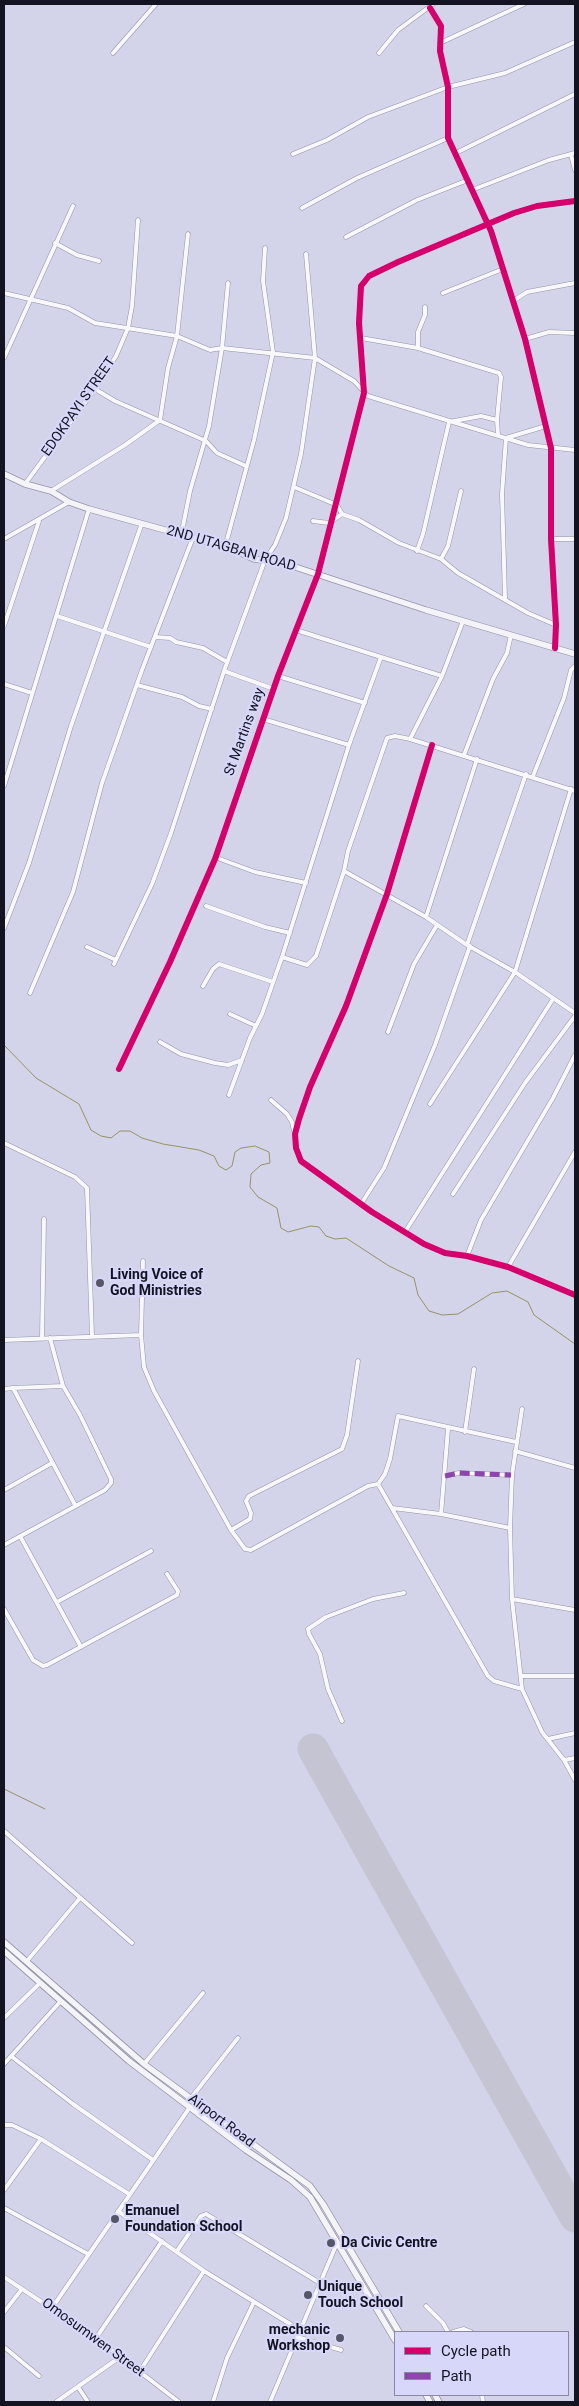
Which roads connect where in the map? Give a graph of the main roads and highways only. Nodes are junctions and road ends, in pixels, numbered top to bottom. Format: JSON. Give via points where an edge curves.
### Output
{"nodes":[{"id":1,"x":4,"y":474,"type":"edge"},
{"id":2,"x":575,"y":654,"type":"edge"},
{"id":3,"x":4,"y":1942,"type":"edge"},
{"id":4,"x":4,"y":1951,"type":"edge"},
{"id":5,"x":388,"y":2321,"type":"junction"},
{"id":6,"x":398,"y":2331,"type":"edge"},
{"id":7,"x":394,"y":2337,"type":"edge"}],
"edges":[{"from":1,"to":2,"type":"main road","name":"2ND UTAGBAN ROAD","via":[[89,509],[225,547],[254,559],[283,563]]},
{"from":3,"to":5,"type":"main road","name":"Airport Road","via":[[144,2064],[310,2186]]},
{"from":4,"to":5,"type":"main road","name":"Airport Road","via":[[129,2061],[302,2190],[316,2205]]},
{"from":5,"to":6,"type":"main road","name":"Airport Road"},
{"from":5,"to":7,"type":"main road","name":"Airport Road"}]}
